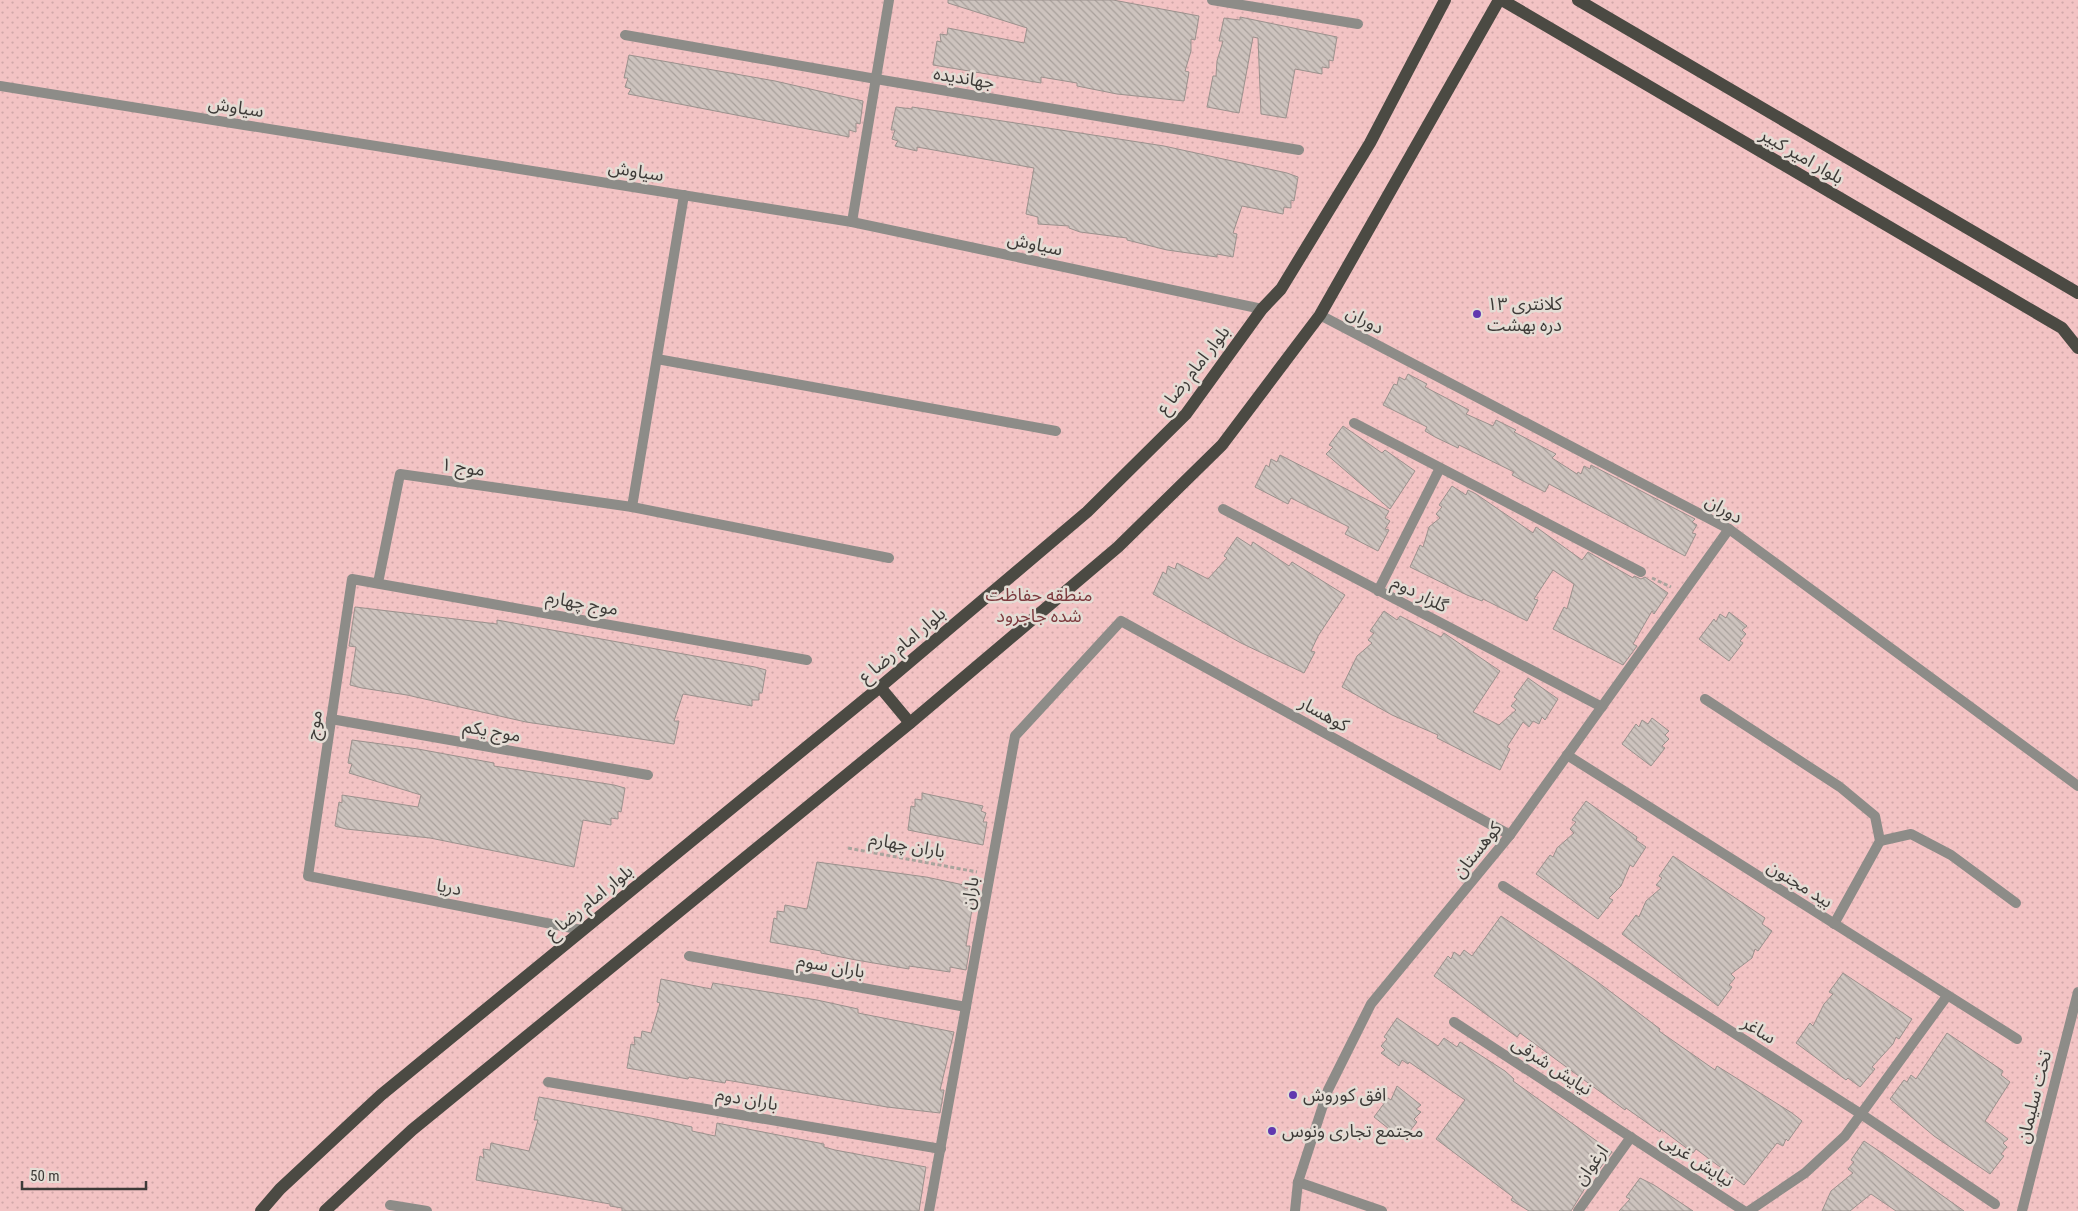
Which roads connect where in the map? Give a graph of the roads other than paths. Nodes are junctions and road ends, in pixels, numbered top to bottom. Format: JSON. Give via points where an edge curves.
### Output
{"nodes":[{"id":1,"x":889,"y":0,"type":"edge"},
{"id":2,"x":1212,"y":0,"type":"edge"},
{"id":3,"x":1445,"y":0,"type":"edge"},
{"id":4,"x":1501,"y":0,"type":"edge"},
{"id":5,"x":1578,"y":0,"type":"edge"},
{"id":6,"x":1358,"y":24,"type":"dead end"},
{"id":7,"x":625,"y":35,"type":"dead end"},
{"id":8,"x":876,"y":80,"type":"junction"},
{"id":9,"x":0,"y":86,"type":"edge"},
{"id":10,"x":1299,"y":150,"type":"dead end"},
{"id":11,"x":684,"y":195,"type":"junction"},
{"id":12,"x":852,"y":222,"type":"junction"},
{"id":13,"x":2078,"y":293,"type":"edge"},
{"id":14,"x":1262,"y":309,"type":"junction"},
{"id":15,"x":1320,"y":314,"type":"junction"},
{"id":16,"x":2078,"y":348,"type":"edge"},
{"id":17,"x":657,"y":359,"type":"junction"},
{"id":18,"x":1354,"y":423,"type":"dead end"},
{"id":19,"x":1056,"y":431,"type":"dead end"},
{"id":20,"x":1440,"y":468,"type":"junction"},
{"id":21,"x":632,"y":507,"type":"junction"},
{"id":22,"x":1223,"y":509,"type":"dead end"},
{"id":23,"x":1728,"y":529,"type":"junction"},
{"id":24,"x":889,"y":558,"type":"dead end"},
{"id":25,"x":1641,"y":572,"type":"road end"},
{"id":26,"x":352,"y":578,"type":"joint"},
{"id":27,"x":378,"y":583,"type":"junction"},
{"id":28,"x":1378,"y":590,"type":"junction"},
{"id":29,"x":1121,"y":621,"type":"joint"},
{"id":30,"x":807,"y":660,"type":"dead end"},
{"id":31,"x":880,"y":687,"type":"junction"},
{"id":32,"x":1705,"y":699,"type":"dead end"},
{"id":33,"x":1602,"y":707,"type":"junction"},
{"id":34,"x":332,"y":719,"type":"junction"},
{"id":35,"x":910,"y":723,"type":"junction"},
{"id":36,"x":1567,"y":755,"type":"junction"},
{"id":37,"x":648,"y":775,"type":"dead end"},
{"id":38,"x":2078,"y":786,"type":"edge"},
{"id":39,"x":1510,"y":835,"type":"junction"},
{"id":40,"x":1880,"y":841,"type":"junction"},
{"id":41,"x":308,"y":876,"type":"joint"},
{"id":42,"x":1503,"y":886,"type":"dead end"},
{"id":43,"x":2016,"y":903,"type":"dead end"},
{"id":44,"x":1834,"y":924,"type":"junction"},
{"id":45,"x":582,"y":930,"type":"junction"},
{"id":46,"x":689,"y":956,"type":"dead end"},
{"id":47,"x":2078,"y":992,"type":"edge"},
{"id":48,"x":1948,"y":996,"type":"junction"},
{"id":49,"x":966,"y":1007,"type":"junction"},
{"id":50,"x":1454,"y":1022,"type":"dead end"},
{"id":51,"x":2016,"y":1039,"type":"dead end"},
{"id":52,"x":548,"y":1082,"type":"dead end"},
{"id":53,"x":1861,"y":1114,"type":"junction"},
{"id":54,"x":1631,"y":1137,"type":"junction"},
{"id":55,"x":941,"y":1148,"type":"junction"},
{"id":56,"x":1298,"y":1182,"type":"junction"},
{"id":57,"x":1995,"y":1204,"type":"dead end"},
{"id":58,"x":390,"y":1205,"type":"dead end"},
{"id":59,"x":261,"y":1211,"type":"edge"},
{"id":60,"x":325,"y":1211,"type":"edge"},
{"id":61,"x":427,"y":1211,"type":"edge"},
{"id":62,"x":929,"y":1211,"type":"edge"},
{"id":63,"x":1295,"y":1211,"type":"edge"},
{"id":64,"x":1382,"y":1211,"type":"edge"},
{"id":65,"x":1578,"y":1211,"type":"edge"},
{"id":66,"x":1744,"y":1211,"type":"edge"},
{"id":67,"x":1749,"y":1211,"type":"edge"},
{"id":68,"x":2022,"y":1211,"type":"edge"}],
"edges":[{"from":1,"to":8,"type":"street"},
{"from":2,"to":6,"type":"street"},
{"from":3,"to":14,"type":"main road","name":"بلوار امام رضا ع","via":[[1370,143],[1281,289]]},
{"from":4,"to":15,"type":"main road"},
{"from":4,"to":16,"type":"main road","name":"بلوار امیر کبیر","via":[[2062,328]]},
{"from":5,"to":13,"type":"main road","name":"بلوار امیر کبیر"},
{"from":7,"to":8,"type":"street","name":"جهاندیده"},
{"from":8,"to":10,"type":"street","name":"جهاندیده"},
{"from":8,"to":12,"type":"street"},
{"from":9,"to":11,"type":"street","name":"سیاوش"},
{"from":11,"to":12,"type":"street","name":"سیاوش"},
{"from":11,"to":17,"type":"street"},
{"from":12,"to":14,"type":"street","name":"سیاوش"},
{"from":14,"to":31,"type":"main road","name":"بلوار امام رضا ع","via":[[1186,414],[1101,498]]},
{"from":15,"to":23,"type":"street","name":"دوران"},
{"from":15,"to":35,"type":"main road","via":[[1222,445],[1118,547]]},
{"from":17,"to":19,"type":"street"},
{"from":17,"to":21,"type":"street"},
{"from":18,"to":20,"type":"street"},
{"from":20,"to":25,"type":"street"},
{"from":20,"to":28,"type":"street"},
{"from":21,"to":24,"type":"street"},
{"from":21,"to":27,"type":"street","name":"موج ۱","via":[[400,474]]},
{"from":22,"to":28,"type":"street","name":"گلزار دوم"},
{"from":23,"to":33,"type":"street","name":"کوهستان"},
{"from":23,"to":38,"type":"street","name":"دوران"},
{"from":26,"to":27,"type":"street","name":"موج چهارم"},
{"from":26,"to":34,"type":"street","name":"موج"},
{"from":27,"to":30,"type":"street","name":"موج چهارم"},
{"from":28,"to":33,"type":"street","name":"گلزار دوم"},
{"from":29,"to":39,"type":"street","name":"کوهسار"},
{"from":29,"to":49,"type":"street","name":"باران","via":[[1015,736]]},
{"from":31,"to":35,"type":"main road"},
{"from":31,"to":45,"type":"main road","name":"بلوار امام رضا ع"},
{"from":32,"to":40,"type":"street","via":[[1840,787],[1875,816]]},
{"from":33,"to":36,"type":"street","name":"کوهستان"},
{"from":34,"to":37,"type":"street","name":"موج یکم"},
{"from":34,"to":41,"type":"street","name":"موج"},
{"from":35,"to":60,"type":"main road","via":[[412,1130]]},
{"from":36,"to":39,"type":"street","name":"کوهستان"},
{"from":36,"to":44,"type":"street","name":"بید مجنون"},
{"from":39,"to":56,"type":"street","name":"کوهستان","via":[[1371,1004],[1328,1090]]},
{"from":40,"to":43,"type":"street","via":[[1911,834],[1951,856]]},
{"from":40,"to":44,"type":"street"},
{"from":41,"to":45,"type":"street","name":"دریا"},
{"from":42,"to":53,"type":"street","name":"ساغر"},
{"from":44,"to":48,"type":"street","name":"بید مجنون"},
{"from":45,"to":59,"type":"main road","name":"بلوار امام رضا ع","via":[[381,1095],[280,1188]]},
{"from":46,"to":49,"type":"street","name":"باران سوم"},
{"from":47,"to":68,"type":"street","name":"تخت سلیمان"},
{"from":48,"to":51,"type":"street","name":"بید مجنون"},
{"from":48,"to":53,"type":"street"},
{"from":49,"to":55,"type":"street","name":"باران"},
{"from":50,"to":54,"type":"street","name":"نیایش شرقی"},
{"from":52,"to":55,"type":"street","name":"باران دوم"},
{"from":53,"to":57,"type":"street","name":"ساغر"},
{"from":53,"to":67,"type":"street","via":[[1845,1136],[1805,1173]]},
{"from":54,"to":65,"type":"street","name":"ارغوان"},
{"from":54,"to":66,"type":"street","name":"نیایش غربی"},
{"from":55,"to":62,"type":"street","name":"باران"},
{"from":56,"to":63,"type":"street","name":"کوهستان"},
{"from":56,"to":64,"type":"street"},
{"from":58,"to":61,"type":"street"}]}
